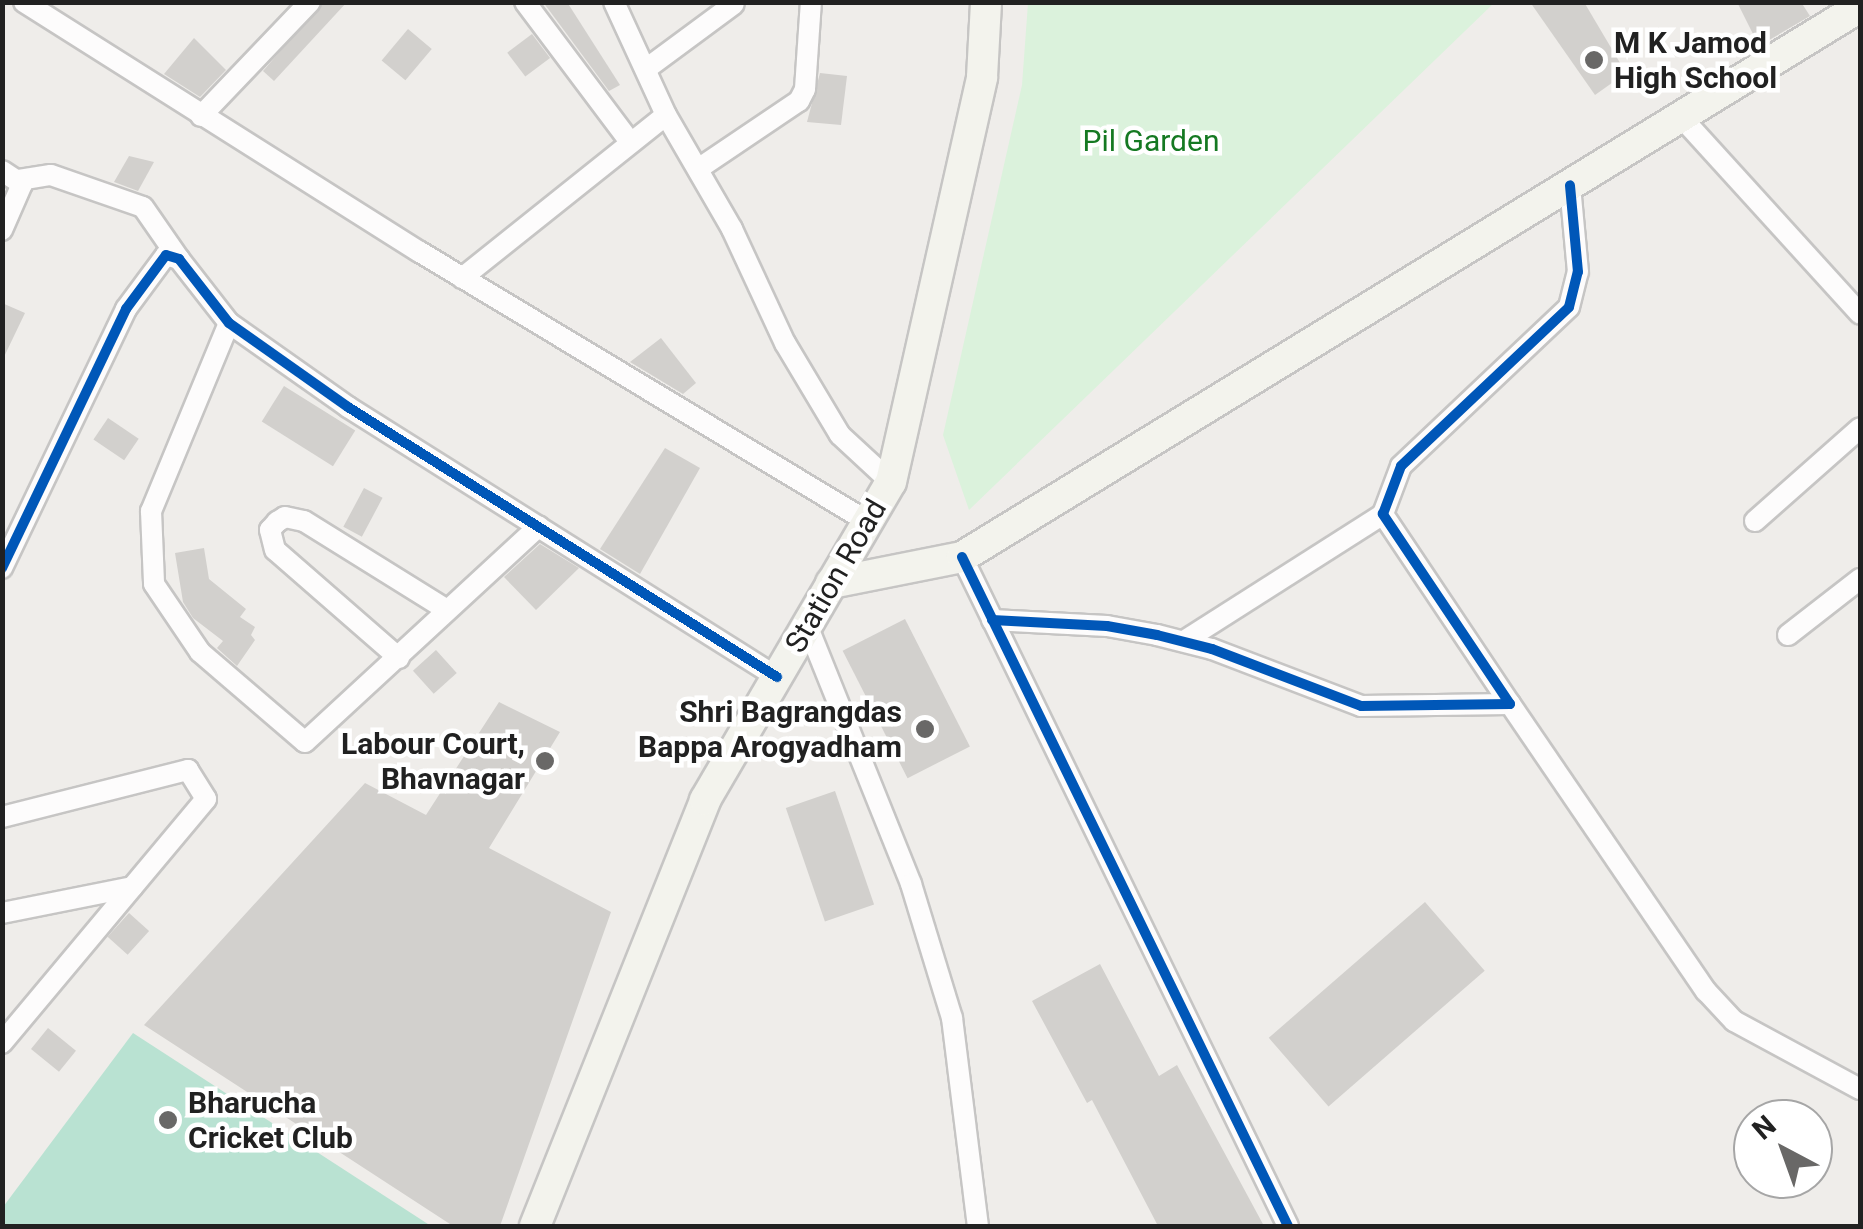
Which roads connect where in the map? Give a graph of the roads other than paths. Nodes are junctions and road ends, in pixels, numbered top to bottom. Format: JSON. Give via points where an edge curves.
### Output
{"nodes":[{"id":1,"x":24,"y":2,"type":"edge"},
{"id":2,"x":310,"y":2,"type":"edge"},
{"id":3,"x":525,"y":2,"type":"edge"},
{"id":4,"x":614,"y":2,"type":"edge"},
{"id":5,"x":812,"y":2,"type":"edge"},
{"id":6,"x":986,"y":2,"type":"edge"},
{"id":7,"x":734,"y":4,"type":"edge"},
{"id":8,"x":1860,"y":7,"type":"edge"},
{"id":9,"x":646,"y":69,"type":"junction"},
{"id":10,"x":666,"y":115,"type":"junction"},
{"id":11,"x":201,"y":116,"type":"junction"},
{"id":12,"x":1681,"y":117,"type":"junction"},
{"id":13,"x":631,"y":143,"type":"junction"},
{"id":14,"x":698,"y":169,"type":"junction"},
{"id":15,"x":11,"y":175,"type":"edge"},
{"id":16,"x":1570,"y":184,"type":"junction"},
{"id":17,"x":2,"y":230,"type":"edge"},
{"id":18,"x":178,"y":259,"type":"junction"},
{"id":19,"x":462,"y":278,"type":"junction"},
{"id":20,"x":1860,"y":314,"type":"edge"},
{"id":21,"x":229,"y":323,"type":"junction"},
{"id":22,"x":1860,"y":428,"type":"edge"},
{"id":23,"x":890,"y":482,"type":"junction"},
{"id":24,"x":1383,"y":514,"type":"junction"},
{"id":25,"x":1754,"y":521,"type":"dead end"},
{"id":26,"x":870,"y":523,"type":"junction"},
{"id":27,"x":539,"y":526,"type":"junction"},
{"id":28,"x":962,"y":557,"type":"junction"},
{"id":29,"x":2,"y":568,"type":"edge"},
{"id":30,"x":1860,"y":579,"type":"edge"},
{"id":31,"x":832,"y":583,"type":"junction"},
{"id":32,"x":446,"y":610,"type":"junction"},
{"id":33,"x":992,"y":620,"type":"junction"},
{"id":34,"x":807,"y":625,"type":"junction"},
{"id":35,"x":1788,"y":635,"type":"dead end"},
{"id":36,"x":1184,"y":642,"type":"junction"},
{"id":37,"x":399,"y":658,"type":"junction"},
{"id":38,"x":776,"y":677,"type":"junction"},
{"id":39,"x":1510,"y":704,"type":"junction"},
{"id":40,"x":2,"y":817,"type":"edge"},
{"id":41,"x":132,"y":888,"type":"junction"},
{"id":42,"x":2,"y":913,"type":"edge"},
{"id":43,"x":2,"y":1043,"type":"edge"},
{"id":44,"x":1860,"y":1089,"type":"edge"},
{"id":45,"x":539,"y":1223,"type":"edge"},
{"id":46,"x":978,"y":1226,"type":"edge"},
{"id":47,"x":1288,"y":1226,"type":"edge"}],
"edges":[{"from":1,"to":11,"type":"street"},
{"from":2,"to":11,"type":"street"},
{"from":3,"to":13,"type":"street"},
{"from":4,"to":9,"type":"street"},
{"from":5,"to":14,"type":"street","via":[[798,101]]},
{"from":6,"to":23,"type":"main road","name":"Station Road","via":[[982,77]]},
{"from":7,"to":9,"type":"street"},
{"from":8,"to":12,"type":"main road"},
{"from":9,"to":10,"type":"street"},
{"from":10,"to":13,"type":"street"},
{"from":10,"to":14,"type":"street"},
{"from":11,"to":19,"type":"street"},
{"from":12,"to":16,"type":"main road"},
{"from":12,"to":20,"type":"street"},
{"from":13,"to":19,"type":"street"},
{"from":14,"to":23,"type":"street","via":[[840,435]]},
{"from":15,"to":17,"type":"street","via":[[21,190]]},
{"from":15,"to":18,"type":"street","via":[[51,174],[143,208]]},
{"from":16,"to":24,"type":"street","via":[[1578,272],[1569,307],[1401,466]]},
{"from":16,"to":28,"type":"main road"},
{"from":18,"to":21,"type":"street"},
{"from":18,"to":29,"type":"street","via":[[166,254],[126,309]]},
{"from":19,"to":26,"type":"street"},
{"from":21,"to":27,"type":"street","via":[[348,408]]},
{"from":21,"to":37,"type":"street","via":[[150,511],[154,584],[200,652],[305,742]]},
{"from":22,"to":25,"type":"street"},
{"from":23,"to":26,"type":"main road","name":"Station Road"},
{"from":24,"to":36,"type":"street"},
{"from":24,"to":39,"type":"street"},
{"from":26,"to":31,"type":"main road","name":"Station Road"},
{"from":27,"to":32,"type":"street"},
{"from":27,"to":38,"type":"street"},
{"from":28,"to":31,"type":"main road"},
{"from":28,"to":33,"type":"street"},
{"from":30,"to":35,"type":"street"},
{"from":31,"to":34,"type":"main road","name":"Station Road"},
{"from":32,"to":37,"type":"street"},
{"from":32,"to":37,"type":"street","via":[[304,522],[277,522],[270,540],[275,550]]},
{"from":33,"to":36,"type":"street","via":[[1106,626]]},
{"from":33,"to":47,"type":"street"},
{"from":34,"to":38,"type":"main road","name":"Station Road"},
{"from":34,"to":46,"type":"street","via":[[911,884],[952,1018]]},
{"from":36,"to":39,"type":"street","via":[[1361,706]]},
{"from":38,"to":45,"type":"main road","name":"Station Road","via":[[705,800]]},
{"from":39,"to":44,"type":"street","via":[[1706,991],[1734,1022]]},
{"from":40,"to":41,"type":"street","via":[[188,770],[206,799]]},
{"from":41,"to":42,"type":"street"},
{"from":41,"to":43,"type":"street"}]}
